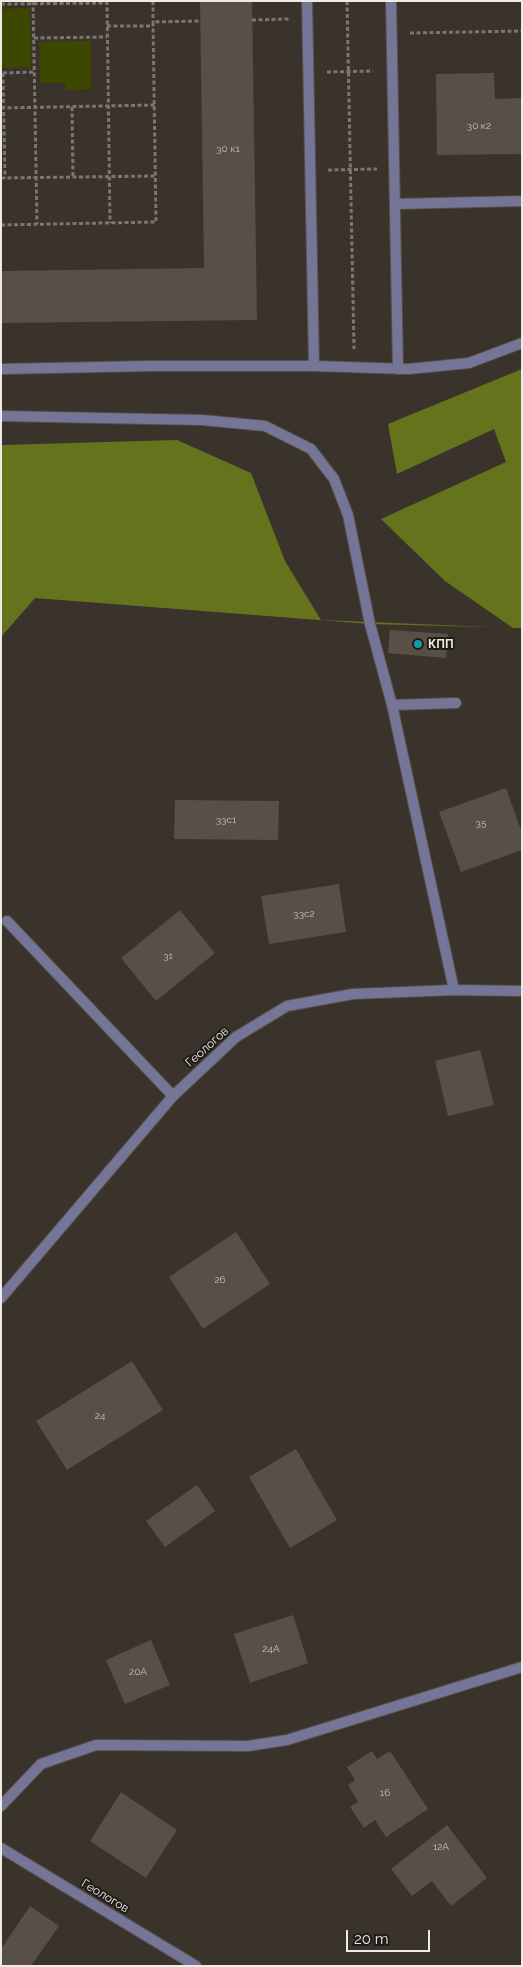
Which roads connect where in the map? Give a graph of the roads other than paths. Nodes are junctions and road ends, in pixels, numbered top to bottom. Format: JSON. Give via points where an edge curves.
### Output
{"nodes":[{"id":1,"x":307,"y":1,"type":"edge"},
{"id":2,"x":391,"y":1,"type":"edge"},
{"id":3,"x":522,"y":202,"type":"edge"},
{"id":4,"x":395,"y":204,"type":"junction"},
{"id":5,"x":522,"y":343,"type":"edge"},
{"id":6,"x":314,"y":366,"type":"junction"},
{"id":7,"x":1,"y":369,"type":"edge"},
{"id":8,"x":398,"y":369,"type":"junction"},
{"id":9,"x":1,"y":416,"type":"edge"},
{"id":10,"x":456,"y":703,"type":"dead end"},
{"id":11,"x":392,"y":705,"type":"junction"},
{"id":12,"x":7,"y":921,"type":"dead end"},
{"id":13,"x":454,"y":990,"type":"junction"},
{"id":14,"x":522,"y":991,"type":"edge"},
{"id":15,"x":172,"y":1096,"type":"junction"},
{"id":16,"x":1,"y":1298,"type":"edge"},
{"id":17,"x":522,"y":1667,"type":"edge"},
{"id":18,"x":1,"y":1806,"type":"edge"},
{"id":19,"x":1,"y":1848,"type":"edge"},
{"id":20,"x":196,"y":1966,"type":"edge"}],
"edges":[{"from":1,"to":6,"type":"street"},
{"from":2,"to":4,"type":"street"},
{"from":3,"to":4,"type":"street"},
{"from":4,"to":8,"type":"street"},
{"from":5,"to":8,"type":"street","via":[[469,364]]},
{"from":6,"to":7,"type":"street"},
{"from":6,"to":8,"type":"street"},
{"from":9,"to":11,"type":"street","via":[[202,420],[264,426],[311,449],[334,480],[348,515],[370,624]]},
{"from":10,"to":11,"type":"street"},
{"from":11,"to":13,"type":"street"},
{"from":12,"to":15,"type":"street"},
{"from":13,"to":14,"type":"street","name":"Геологов"},
{"from":13,"to":15,"type":"street","name":"Геологов","via":[[353,994],[287,1006],[236,1037]]},
{"from":15,"to":16,"type":"street","name":"Геологов"},
{"from":17,"to":18,"type":"street","via":[[287,1740],[248,1746],[96,1745],[41,1764]]},
{"from":19,"to":20,"type":"street","name":"Геологов"}]}
